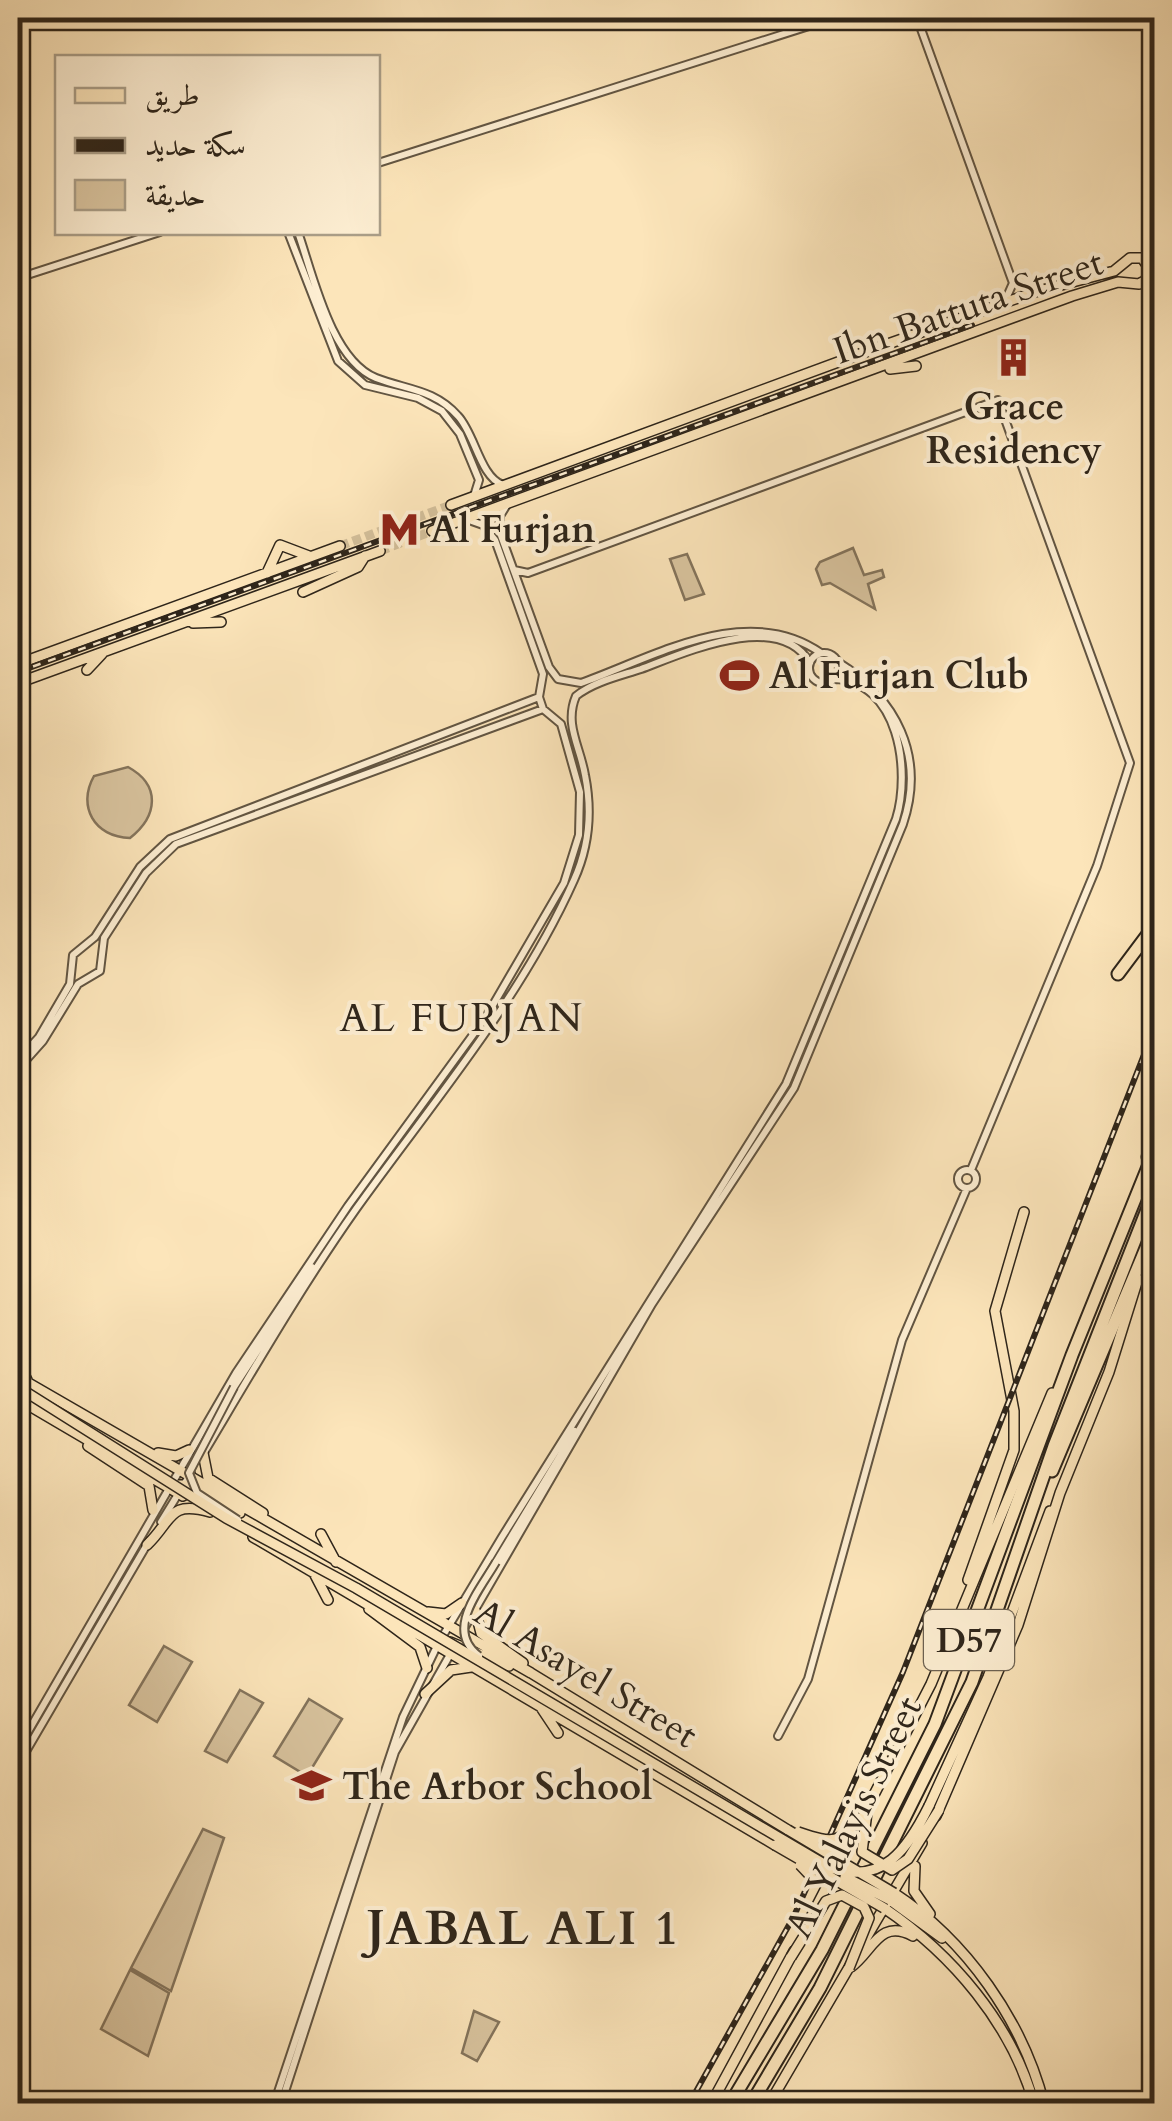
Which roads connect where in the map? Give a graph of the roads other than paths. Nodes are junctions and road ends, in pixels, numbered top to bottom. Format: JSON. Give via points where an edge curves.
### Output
{"nodes":[{"id":1,"x":834,"y":18,"type":"edge"},
{"id":2,"x":917,"y":18,"type":"edge"},
{"id":3,"x":380,"y":162,"type":"edge"},
{"id":4,"x":151,"y":235,"type":"edge"},
{"id":5,"x":289,"y":235,"type":"edge"},
{"id":6,"x":299,"y":235,"type":"edge"},
{"id":7,"x":293,"y":247,"type":"junction"},
{"id":8,"x":304,"y":251,"type":"junction"},
{"id":9,"x":18,"y":278,"type":"edge"},
{"id":10,"x":1013,"y":283,"type":"junction"},
{"id":11,"x":1035,"y":292,"type":"junction"},
{"id":12,"x":1003,"y":303,"type":"junction"},
{"id":13,"x":916,"y":366,"type":"dead end"},
{"id":14,"x":858,"y":375,"type":"junction"},
{"id":15,"x":772,"y":406,"type":"junction"},
{"id":16,"x":464,"y":422,"type":"junction"},
{"id":17,"x":764,"y":422,"type":"dead end"},
{"id":18,"x":455,"y":425,"type":"junction"},
{"id":19,"x":504,"y":486,"type":"junction"},
{"id":20,"x":474,"y":496,"type":"junction"},
{"id":21,"x":508,"y":502,"type":"junction"},
{"id":22,"x":451,"y":505,"type":"tunnel mouth"},
{"id":23,"x":464,"y":519,"type":"junction"},
{"id":24,"x":432,"y":531,"type":"tunnel mouth"},
{"id":25,"x":340,"y":546,"type":"tunnel mouth"},
{"id":26,"x":380,"y":551,"type":"tunnel mouth"},
{"id":27,"x":311,"y":556,"type":"junction"},
{"id":28,"x":365,"y":556,"type":"junction"},
{"id":29,"x":514,"y":570,"type":"junction"},
{"id":30,"x":266,"y":573,"type":"junction"},
{"id":31,"x":302,"y":592,"type":"dead end"},
{"id":32,"x":221,"y":622,"type":"dead end"},
{"id":33,"x":181,"y":624,"type":"junction"},
{"id":34,"x":109,"y":649,"type":"junction"},
{"id":35,"x":820,"y":653,"type":"junction"},
{"id":36,"x":18,"y":661,"type":"edge"},
{"id":37,"x":838,"y":662,"type":"junction"},
{"id":38,"x":810,"y":664,"type":"junction"},
{"id":39,"x":87,"y":670,"type":"dead end"},
{"id":40,"x":834,"y":679,"type":"junction"},
{"id":41,"x":558,"y":680,"type":"junction"},
{"id":42,"x":18,"y":683,"type":"edge"},
{"id":43,"x":568,"y":683,"type":"junction"},
{"id":44,"x":545,"y":684,"type":"junction"},
{"id":45,"x":539,"y":696,"type":"junction"},
{"id":46,"x":574,"y":699,"type":"junction"},
{"id":47,"x":570,"y":708,"type":"junction"},
{"id":48,"x":548,"y":711,"type":"junction"},
{"id":49,"x":867,"y":899,"type":"junction"},
{"id":50,"x":1154,"y":926,"type":"edge"},
{"id":51,"x":84,"y":947,"type":"junction"},
{"id":52,"x":100,"y":953,"type":"junction"},
{"id":53,"x":72,"y":964,"type":"junction"},
{"id":54,"x":1118,"y":974,"type":"dead end"},
{"id":55,"x":90,"y":977,"type":"junction"},
{"id":56,"x":18,"y":1060,"type":"edge"},
{"id":57,"x":18,"y":1070,"type":"edge"},
{"id":58,"x":1154,"y":1132,"type":"edge"},
{"id":59,"x":1154,"y":1152,"type":"edge"},
{"id":60,"x":1148,"y":1169,"type":"junction"},
{"id":61,"x":971,"y":1170,"type":"junction"},
{"id":62,"x":964,"y":1187,"type":"junction"},
{"id":63,"x":1154,"y":1192,"type":"edge"},
{"id":64,"x":1024,"y":1212,"type":"dead end"},
{"id":65,"x":1154,"y":1230,"type":"edge"},
{"id":66,"x":1146,"y":1249,"type":"junction"},
{"id":67,"x":317,"y":1252,"type":"junction"},
{"id":68,"x":1072,"y":1356,"type":"junction"},
{"id":69,"x":18,"y":1361,"type":"edge"},
{"id":70,"x":18,"y":1377,"type":"edge"},
{"id":71,"x":33,"y":1386,"type":"junction"},
{"id":72,"x":18,"y":1388,"type":"edge"},
{"id":73,"x":18,"y":1399,"type":"edge"},
{"id":74,"x":582,"y":1411,"type":"junction"},
{"id":75,"x":54,"y":1420,"type":"junction"},
{"id":76,"x":189,"y":1450,"type":"junction"},
{"id":77,"x":151,"y":1454,"type":"junction"},
{"id":78,"x":203,"y":1454,"type":"junction"},
{"id":79,"x":178,"y":1469,"type":"junction"},
{"id":80,"x":184,"y":1484,"type":"junction"},
{"id":81,"x":166,"y":1486,"type":"junction"},
{"id":82,"x":1040,"y":1492,"type":"junction"},
{"id":83,"x":1057,"y":1500,"type":"junction"},
{"id":84,"x":153,"y":1510,"type":"junction"},
{"id":85,"x":210,"y":1512,"type":"junction"},
{"id":86,"x":278,"y":1529,"type":"junction"},
{"id":87,"x":321,"y":1534,"type":"dead end"},
{"id":88,"x":258,"y":1536,"type":"junction"},
{"id":89,"x":147,"y":1545,"type":"junction"},
{"id":90,"x":337,"y":1565,"type":"junction"},
{"id":91,"x":313,"y":1572,"type":"junction"},
{"id":92,"x":356,"y":1597,"type":"junction"},
{"id":93,"x":328,"y":1600,"type":"dead end"},
{"id":94,"x":462,"y":1604,"type":"junction"},
{"id":95,"x":419,"y":1610,"type":"junction"},
{"id":96,"x":475,"y":1610,"type":"junction"},
{"id":97,"x":448,"y":1626,"type":"junction"},
{"id":98,"x":954,"y":1631,"type":"junction"},
{"id":99,"x":457,"y":1642,"type":"junction"},
{"id":100,"x":438,"y":1644,"type":"junction"},
{"id":101,"x":426,"y":1668,"type":"junction"},
{"id":102,"x":478,"y":1669,"type":"junction"},
{"id":103,"x":531,"y":1673,"type":"junction"},
{"id":104,"x":519,"y":1686,"type":"junction"},
{"id":105,"x":425,"y":1694,"type":"junction"},
{"id":106,"x":540,"y":1706,"type":"junction"},
{"id":107,"x":558,"y":1733,"type":"dead end"},
{"id":108,"x":778,"y":1736,"type":"dead end"},
{"id":109,"x":18,"y":1749,"type":"edge"},
{"id":110,"x":18,"y":1765,"type":"edge"},
{"id":111,"x":939,"y":1810,"type":"junction"},
{"id":112,"x":867,"y":1812,"type":"junction"},
{"id":113,"x":788,"y":1830,"type":"junction"},
{"id":114,"x":923,"y":1842,"type":"junction"},
{"id":115,"x":775,"y":1844,"type":"junction"},
{"id":116,"x":842,"y":1861,"type":"junction"},
{"id":117,"x":832,"y":1878,"type":"junction"},
{"id":118,"x":889,"y":1900,"type":"junction"},
{"id":119,"x":804,"y":1931,"type":"junction"},
{"id":120,"x":949,"y":1940,"type":"junction"},
{"id":121,"x":928,"y":1944,"type":"junction"},
{"id":122,"x":792,"y":1957,"type":"junction"},
{"id":123,"x":849,"y":1968,"type":"junction"},
{"id":124,"x":278,"y":2104,"type":"edge"},
{"id":125,"x":710,"y":2104,"type":"edge"},
{"id":126,"x":730,"y":2104,"type":"edge"},
{"id":127,"x":751,"y":2104,"type":"edge"},
{"id":128,"x":769,"y":2104,"type":"edge"},
{"id":129,"x":1034,"y":2104,"type":"edge"},
{"id":130,"x":1044,"y":2104,"type":"edge"}],
"edges":[{"from":1,"to":3,"type":"street"},
{"from":2,"to":10,"type":"street"},
{"from":4,"to":9,"type":"street"},
{"from":5,"to":7,"type":"street"},
{"from":6,"to":8,"type":"street"},
{"from":7,"to":8,"type":"street","via":[[298,242]]},
{"from":7,"to":18,"type":"street","via":[[330,347],[345,369],[365,384],[424,400]]},
{"from":8,"to":16,"type":"street","via":[[351,361],[374,377],[426,392]]},
{"from":10,"to":11,"type":"street"},
{"from":10,"to":12,"type":"street"},
{"from":11,"to":12,"type":"main road","name":"Ibn Battuta Street"},
{"from":11,"to":14,"type":"main road","name":"Ibn Battuta Street","via":[[1114,270],[1134,257],[1149,268],[1139,284],[1118,282],[1072,296]]},
{"from":12,"to":19,"type":"main road","name":"Ibn Battuta Street"},
{"from":13,"to":14,"type":"main road"},
{"from":14,"to":15,"type":"main road","name":"Ibn Battuta Street"},
{"from":15,"to":17,"type":"main road"},
{"from":15,"to":21,"type":"main road","name":"Ibn Battuta Street"},
{"from":16,"to":18,"type":"street"},
{"from":16,"to":19,"type":"street","via":[[492,480]]},
{"from":18,"to":20,"type":"street","via":[[479,480]]},
{"from":19,"to":20,"type":"main road","name":"Ibn Battuta Street"},
{"from":20,"to":22,"type":"main road","name":"Ibn Battuta Street"},
{"from":21,"to":23,"type":"main road","name":"Ibn Battuta Street"},
{"from":21,"to":29,"type":"street","via":[[498,526]]},
{"from":23,"to":24,"type":"main road","name":"Ibn Battuta Street"},
{"from":23,"to":44,"type":"street","via":[[483,525],[495,540]]},
{"from":25,"to":27,"type":"main road"},
{"from":26,"to":28,"type":"main road"},
{"from":27,"to":30,"type":"main road"},
{"from":27,"to":30,"type":"main road","via":[[280,545]]},
{"from":28,"to":31,"type":"main road","via":[[358,567]]},
{"from":28,"to":33,"type":"main road"},
{"from":29,"to":41,"type":"street"},
{"from":29,"to":61,"type":"street","via":[[528,573],[998,400],[1130,763],[1098,866]]},
{"from":30,"to":36,"type":"main road"},
{"from":32,"to":33,"type":"main road"},
{"from":33,"to":34,"type":"main road"},
{"from":34,"to":39,"type":"main road"},
{"from":34,"to":42,"type":"main road"},
{"from":35,"to":37,"type":"street"},
{"from":35,"to":38,"type":"street"},
{"from":35,"to":43,"type":"street","via":[[777,633],[730,632]]},
{"from":37,"to":40,"type":"street"},
{"from":37,"to":49,"type":"street","via":[[889,706],[910,766],[907,812]]},
{"from":38,"to":40,"type":"street","via":[[818,681]]},
{"from":38,"to":46,"type":"street","via":[[785,643],[737,638]]},
{"from":40,"to":49,"type":"street","via":[[857,684],[878,703],[903,765],[898,812]]},
{"from":41,"to":43,"type":"street"},
{"from":41,"to":44,"type":"street"},
{"from":43,"to":46,"type":"street"},
{"from":44,"to":45,"type":"street"},
{"from":45,"to":48,"type":"street"},
{"from":45,"to":51,"type":"street","via":[[170,839],[140,868]]},
{"from":46,"to":47,"type":"street"},
{"from":47,"to":48,"type":"street"},
{"from":47,"to":78,"type":"street","via":[[588,799],[586,843],[575,878],[490,1024],[348,1222]]},
{"from":48,"to":52,"type":"street","via":[[185,840],[136,886]]},
{"from":48,"to":67,"type":"street","via":[[565,733],[580,792],[569,872],[486,1017]]},
{"from":49,"to":74,"type":"street","via":[[784,1089]]},
{"from":49,"to":96,"type":"street","via":[[791,1092],[646,1312]]},
{"from":50,"to":54,"type":"highway"},
{"from":51,"to":52,"type":"street"},
{"from":51,"to":53,"type":"street"},
{"from":52,"to":55,"type":"street","via":[[102,968]]},
{"from":53,"to":55,"type":"street"},
{"from":53,"to":56,"type":"street","via":[[70,984]]},
{"from":55,"to":57,"type":"street","via":[[78,984]]},
{"from":58,"to":60,"type":"highway"},
{"from":59,"to":60,"type":"highway","name":"Al Yalayis Street","number":"D57"},
{"from":60,"to":68,"type":"highway","name":"Al Yalayis Street","number":"D57"},
{"from":61,"to":62,"type":"street","via":[[960,1173]]},
{"from":61,"to":62,"type":"street","via":[[977,1180]]},
{"from":62,"to":108,"type":"street","via":[[898,1352],[808,1679]]},
{"from":63,"to":82,"type":"highway","name":"Al Yalayis Street","number":"D57"},
{"from":64,"to":98,"type":"main road","via":[[995,1311],[1014,1410],[1014,1450]]},
{"from":65,"to":66,"type":"highway"},
{"from":66,"to":82,"type":"highway"},
{"from":66,"to":83,"type":"main road","via":[[1109,1372]]},
{"from":67,"to":76,"type":"street"},
{"from":67,"to":88,"type":"street","bridge":true,"via":[[192,1460],[190,1478],[200,1496]]},
{"from":68,"to":98,"type":"main road"},
{"from":68,"to":126,"type":"highway","name":"Al Yalayis Street","number":"D57","via":[[935,1724],[822,1950]]},
{"from":69,"to":71,"type":"main road"},
{"from":70,"to":71,"type":"main road","name":"Al Asayel Street"},
{"from":71,"to":77,"type":"main road","name":"Al Asayel Street"},
{"from":72,"to":88,"type":"main road","bridge":true},
{"from":73,"to":75,"type":"main road"},
{"from":74,"to":94,"type":"street"},
{"from":74,"to":104,"type":"street","bridge":true,"via":[[465,1616],[463,1634],[474,1652]]},
{"from":75,"to":81,"type":"main road"},
{"from":75,"to":84,"type":"main road","via":[[145,1482],[155,1498]]},
{"from":76,"to":77,"type":"main road"},
{"from":76,"to":79,"type":"street"},
{"from":77,"to":79,"type":"main road","name":"Al Asayel Street"},
{"from":78,"to":80,"type":"street"},
{"from":78,"to":86,"type":"main road","via":[[208,1478]]},
{"from":79,"to":80,"type":"main road","name":"Al Asayel Street"},
{"from":79,"to":81,"type":"street"},
{"from":80,"to":81,"type":"main road"},
{"from":80,"to":85,"type":"main road","name":"Al Asayel Street"},
{"from":80,"to":86,"type":"main road"},
{"from":80,"to":89,"type":"street"},
{"from":81,"to":84,"type":"street"},
{"from":82,"to":127,"type":"highway","name":"Al Yalayis Street","number":"D57","via":[[950,1730],[820,1988]]},
{"from":83,"to":104,"type":"main road","bridge":true,"via":[[988,1678],[909,1844],[886,1865],[854,1872],[823,1864]]},
{"from":83,"to":111,"type":"main road","via":[[1018,1625]]},
{"from":84,"to":109,"type":"street"},
{"from":85,"to":89,"type":"main road","via":[[176,1510]]},
{"from":85,"to":91,"type":"main road","name":"Al Asayel Street"},
{"from":86,"to":90,"type":"main road","name":"Al Asayel Street"},
{"from":87,"to":90,"type":"main road"},
{"from":88,"to":104,"type":"main road","bridge":true},
{"from":89,"to":110,"type":"street"},
{"from":90,"to":95,"type":"main road","name":"Al Asayel Street"},
{"from":91,"to":92,"type":"main road","name":"Al Asayel Street"},
{"from":91,"to":93,"type":"main road"},
{"from":92,"to":100,"type":"main road","name":"Al Asayel Street"},
{"from":92,"to":101,"type":"main road","via":[[415,1642]]},
{"from":94,"to":95,"type":"main road","via":[[446,1614]]},
{"from":94,"to":97,"type":"street"},
{"from":95,"to":97,"type":"main road","name":"Al Asayel Street"},
{"from":96,"to":99,"type":"street"},
{"from":96,"to":103,"type":"main road","via":[[480,1633]]},
{"from":97,"to":99,"type":"main road","name":"Al Asayel Street"},
{"from":97,"to":100,"type":"street"},
{"from":98,"to":112,"type":"main road"},
{"from":99,"to":100,"type":"main road"},
{"from":99,"to":102,"type":"main road","name":"Al Asayel Street"},
{"from":99,"to":103,"type":"main road"},
{"from":99,"to":105,"type":"street"},
{"from":100,"to":101,"type":"street"},
{"from":101,"to":124,"type":"street","via":[[379,1778]]},
{"from":102,"to":105,"type":"main road","via":[[456,1667]]},
{"from":102,"to":106,"type":"main road","name":"Al Asayel Street"},
{"from":103,"to":113,"type":"main road","name":"Al Asayel Street"},
{"from":105,"to":124,"type":"street","via":[[381,1793]]},
{"from":106,"to":107,"type":"main road"},
{"from":106,"to":115,"type":"main road","name":"Al Asayel Street"},
{"from":111,"to":112,"type":"main road","bridge":true,"via":[[908,1858],[892,1870],[862,1852]]},
{"from":111,"to":114,"type":"main road","bridge":true},
{"from":112,"to":113,"type":"main road","bridge":true,"via":[[833,1841]]},
{"from":112,"to":116,"type":"main road","bridge":true},
{"from":113,"to":116,"type":"main road","name":"Al Asayel Street","bridge":true},
{"from":114,"to":118,"type":"main road","bridge":true},
{"from":114,"to":120,"type":"main road","via":[[914,1891]]},
{"from":115,"to":117,"type":"main road","name":"Al Asayel Street","bridge":true},
{"from":115,"to":119,"type":"main road","bridge":true,"via":[[817,1883]]},
{"from":116,"to":117,"type":"main road","bridge":true},
{"from":116,"to":118,"type":"main road","name":"Al Asayel Street","bridge":true},
{"from":117,"to":118,"type":"main road","name":"Al Asayel Street","bridge":true,"via":[[856,1879]]},
{"from":117,"to":119,"type":"main road","bridge":true},
{"from":118,"to":120,"type":"main road"},
{"from":118,"to":121,"type":"main road","name":"Al Asayel Street"},
{"from":118,"to":123,"type":"main road","bridge":true},
{"from":119,"to":122,"type":"main road","bridge":true},
{"from":120,"to":130,"type":"main road","via":[[1006,2013]]},
{"from":121,"to":123,"type":"main road","via":[[905,1932],[886,1932]]},
{"from":121,"to":129,"type":"main road","name":"Al Asayel Street","via":[[997,2023]]},
{"from":122,"to":123,"type":"main road","bridge":true,"via":[[826,1900],[842,1895],[864,1906],[870,1918]]},
{"from":122,"to":125,"type":"main road"},
{"from":123,"to":128,"type":"main road"}]}
